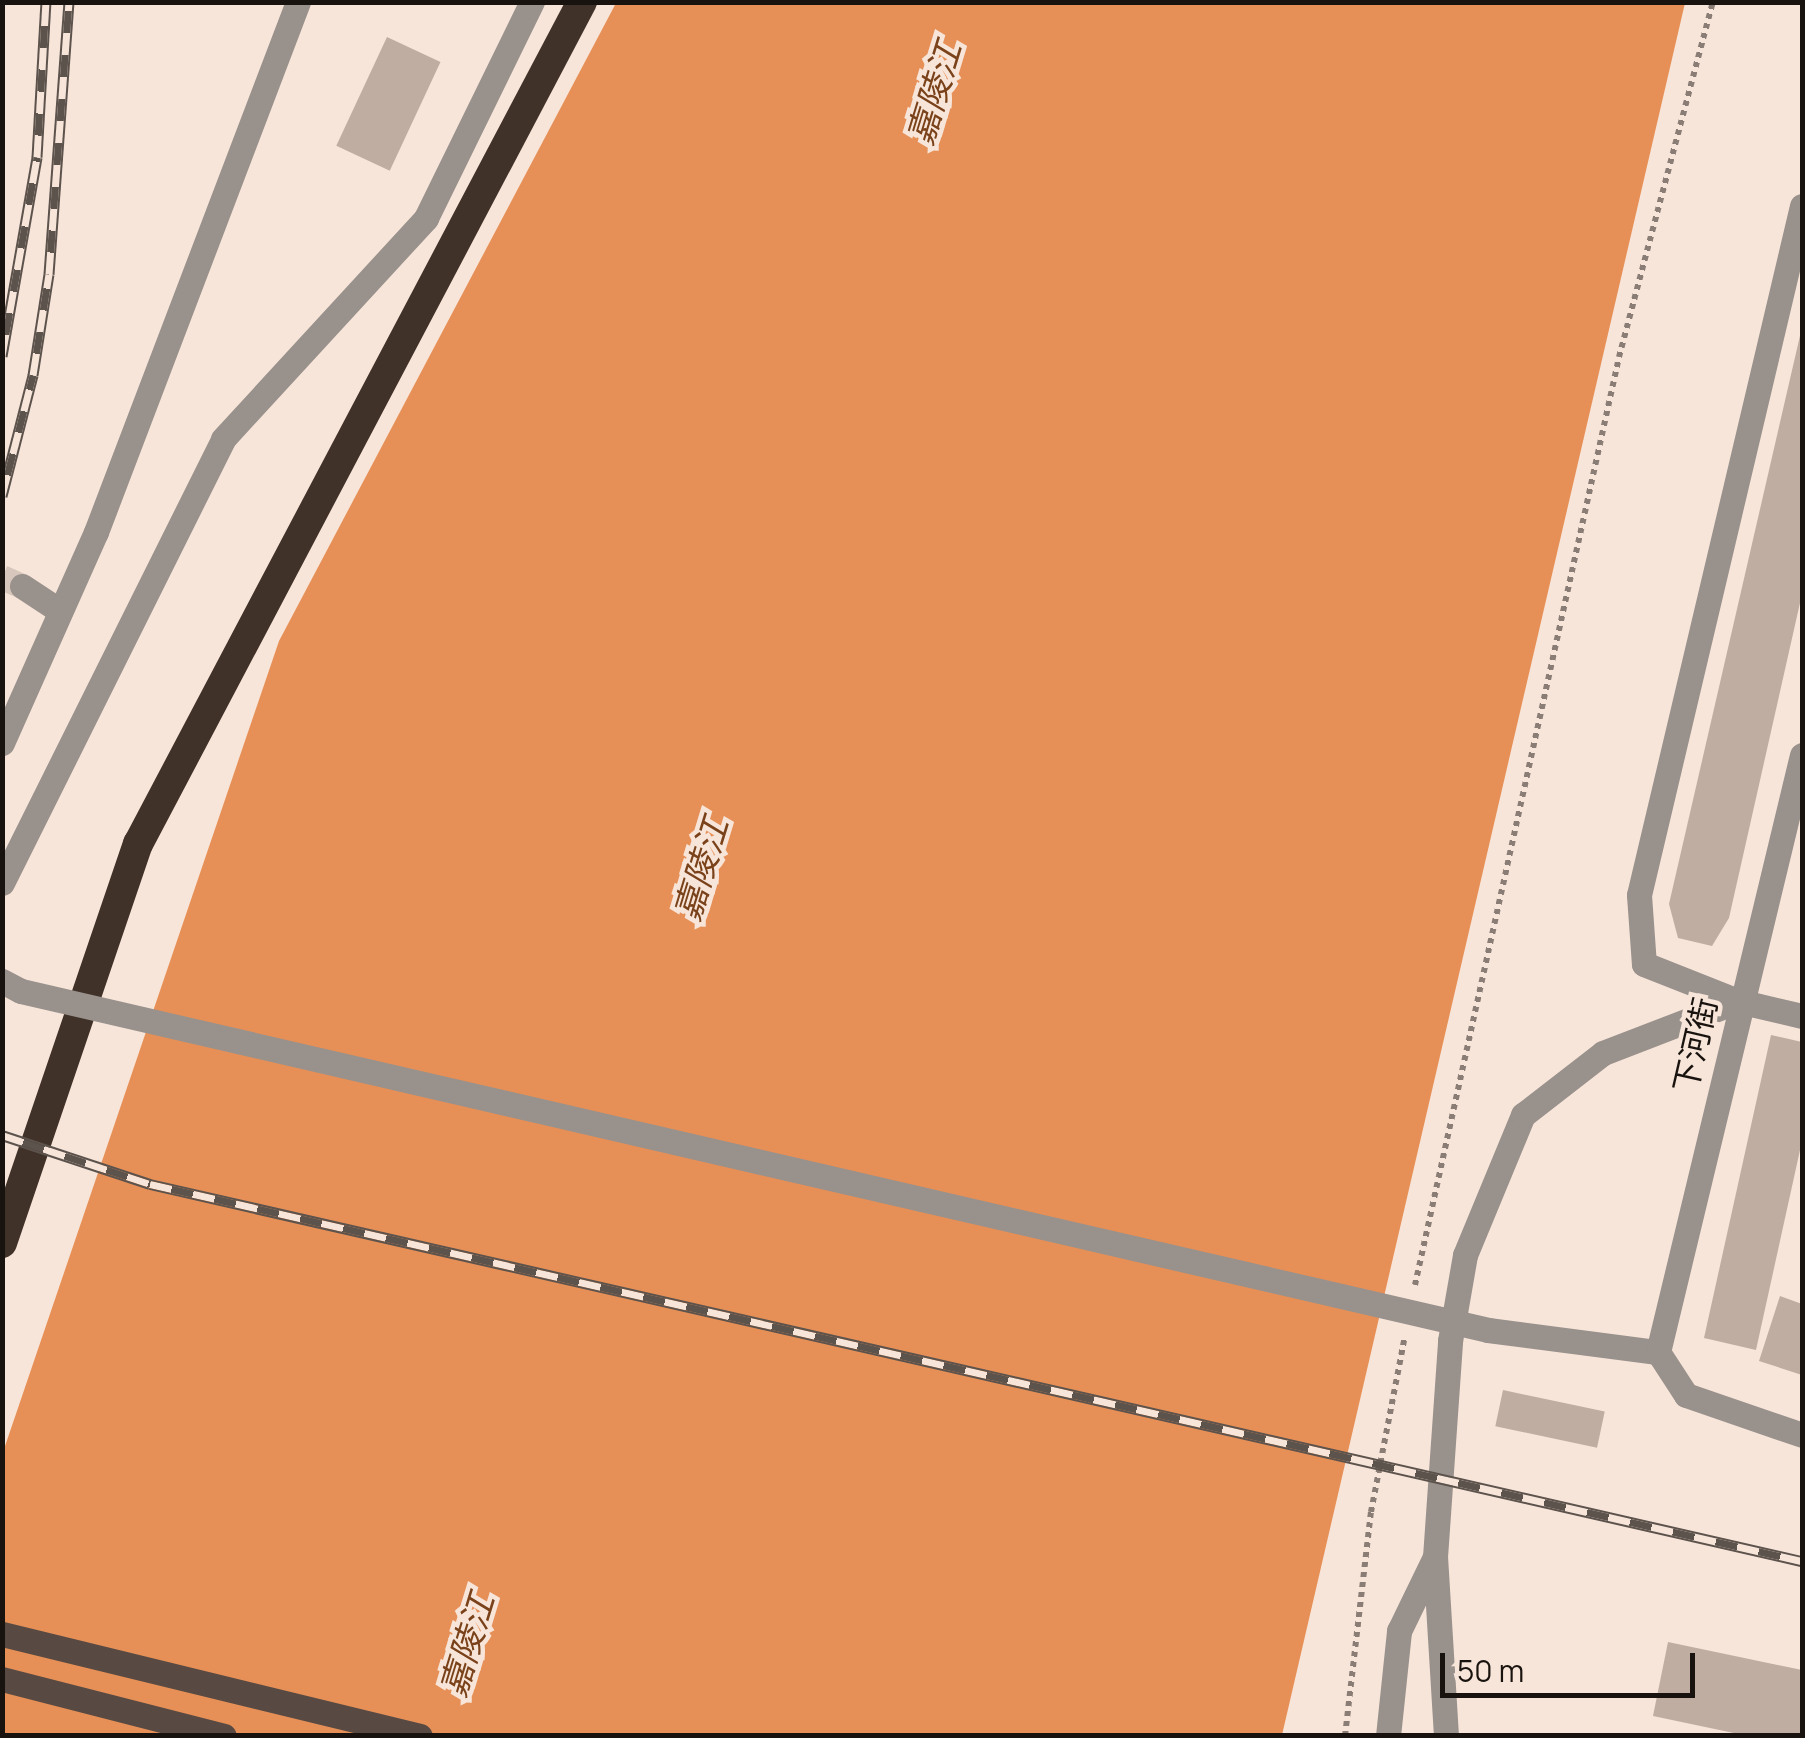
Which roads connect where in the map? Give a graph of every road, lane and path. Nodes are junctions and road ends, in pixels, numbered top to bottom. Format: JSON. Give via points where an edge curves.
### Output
{"nodes":[{"id":1,"x":298,"y":2,"type":"edge"},
{"id":2,"x":532,"y":2,"type":"edge"},
{"id":3,"x":582,"y":2,"type":"edge"},
{"id":4,"x":1712,"y":2,"type":"edge"},
{"id":5,"x":1802,"y":206,"type":"edge"},
{"id":6,"x":22,"y":586,"type":"tunnel mouth"},
{"id":7,"x":60,"y":611,"type":"junction"},
{"id":8,"x":2,"y":744,"type":"edge"},
{"id":9,"x":1802,"y":755,"type":"edge"},
{"id":10,"x":2,"y":883,"type":"edge"},
{"id":11,"x":12,"y":986,"type":"edge"},
{"id":12,"x":1738,"y":1001,"type":"junction"},
{"id":13,"x":1802,"y":1016,"type":"edge"},
{"id":14,"x":2,"y":1243,"type":"edge"},
{"id":15,"x":1412,"y":1300,"type":"dead end"},
{"id":16,"x":1408,"y":1319,"type":"dead end"},
{"id":17,"x":1658,"y":1352,"type":"junction"},
{"id":18,"x":1802,"y":1435,"type":"edge"},
{"id":19,"x":1435,"y":1557,"type":"junction"},
{"id":20,"x":2,"y":1634,"type":"edge"},
{"id":21,"x":2,"y":1679,"type":"edge"},
{"id":22,"x":224,"y":1736,"type":"edge"},
{"id":23,"x":420,"y":1736,"type":"edge"},
{"id":24,"x":1345,"y":1736,"type":"edge"},
{"id":25,"x":1388,"y":1736,"type":"edge"},
{"id":26,"x":1446,"y":1736,"type":"edge"}],
"edges":[{"from":1,"to":7,"type":"street"},
{"from":2,"to":10,"type":"street","via":[[426,218],[223,439]]},
{"from":3,"to":14,"type":"highway","via":[[138,844]]},
{"from":4,"to":15,"type":"path","via":[[1619,358]]},
{"from":5,"to":12,"type":"street","via":[[1640,895],[1644,964]]},
{"from":6,"to":7,"type":"street"},
{"from":7,"to":8,"type":"street"},
{"from":9,"to":12,"type":"street","name":"下河街"},
{"from":11,"to":17,"type":"street","bridge":true,"via":[[1488,1330]]},
{"from":12,"to":13,"type":"street"},
{"from":12,"to":17,"type":"street","name":"下河街"},
{"from":12,"to":19,"type":"street","via":[[1603,1053],[1523,1114],[1465,1255],[1450,1340]]},
{"from":16,"to":24,"type":"path","via":[[1371,1512]]},
{"from":17,"to":18,"type":"street","via":[[1686,1395]]},
{"from":19,"to":25,"type":"street","via":[[1399,1630]]},
{"from":19,"to":26,"type":"street"},
{"from":20,"to":23,"type":"main road"},
{"from":21,"to":22,"type":"main road"}]}
